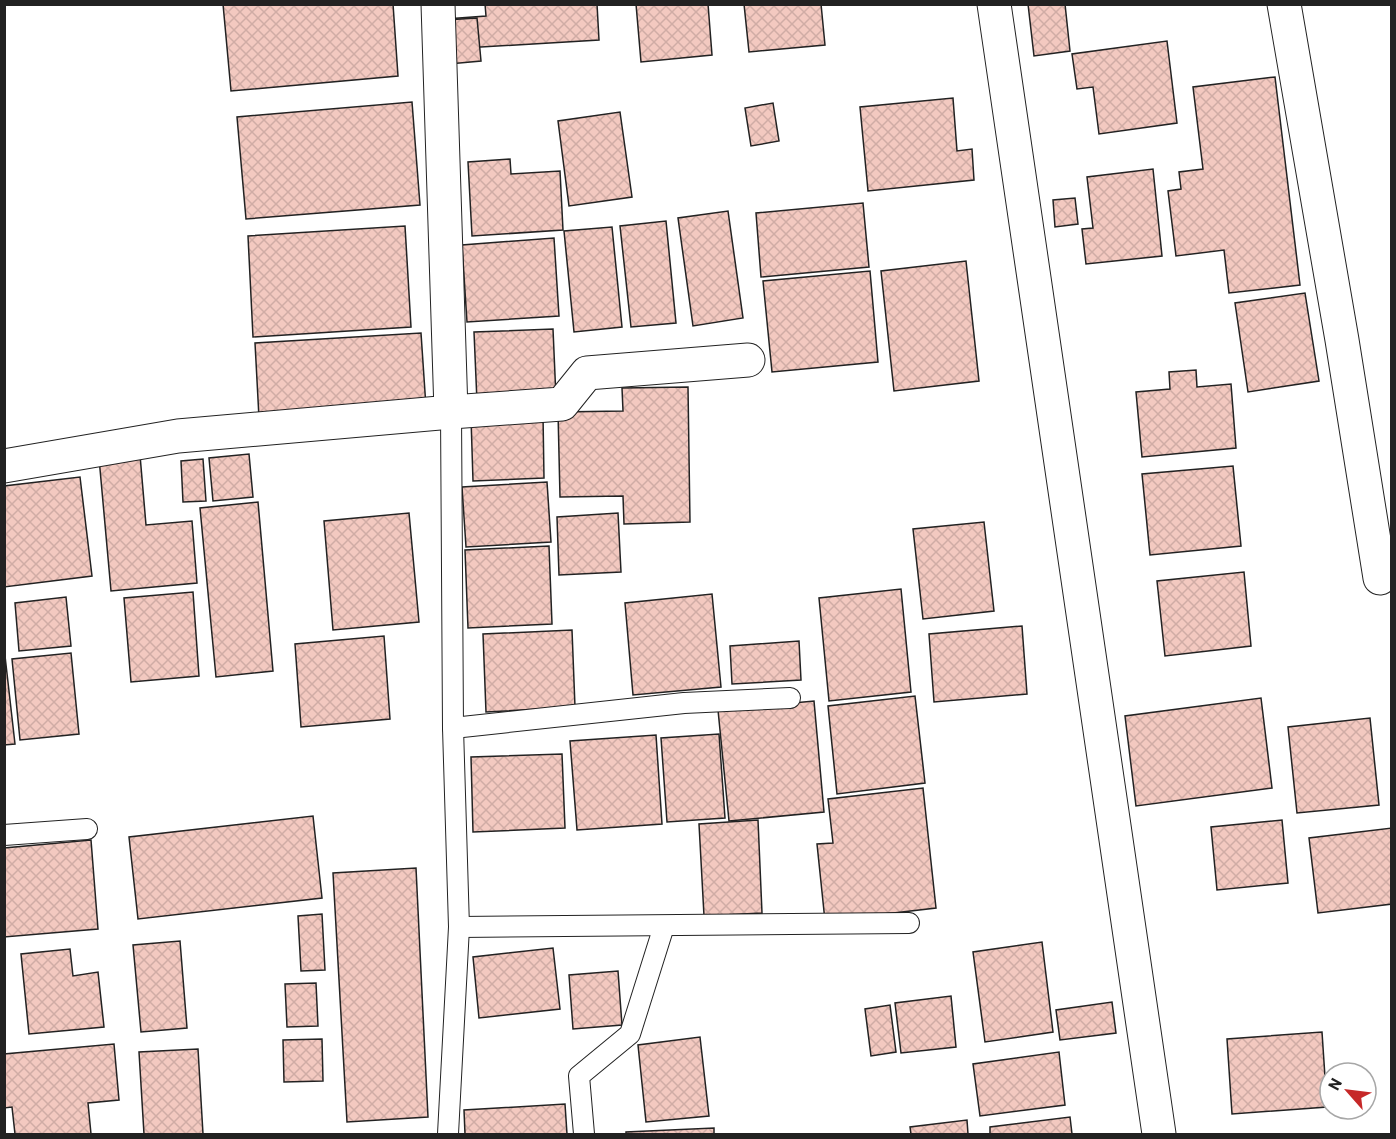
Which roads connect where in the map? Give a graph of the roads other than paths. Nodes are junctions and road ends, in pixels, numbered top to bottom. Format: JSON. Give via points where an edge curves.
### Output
{"nodes":[{"id":1,"x":438,"y":4,"type":"edge"},
{"id":2,"x":994,"y":4,"type":"edge"},
{"id":3,"x":1284,"y":4,"type":"edge"},
{"id":4,"x":748,"y":360,"type":"dead end"},
{"id":5,"x":452,"y":412,"type":"junction"},
{"id":6,"x":4,"y":466,"type":"edge"},
{"id":7,"x":1380,"y":578,"type":"dead end"},
{"id":8,"x":790,"y":698,"type":"dead end"},
{"id":9,"x":453,"y":728,"type":"junction"},
{"id":10,"x":87,"y":829,"type":"dead end"},
{"id":11,"x":4,"y":835,"type":"edge"},
{"id":12,"x":909,"y":923,"type":"dead end"},
{"id":13,"x":664,"y":926,"type":"junction"},
{"id":14,"x":459,"y":927,"type":"junction"},
{"id":15,"x":448,"y":1134,"type":"edge"},
{"id":16,"x":584,"y":1134,"type":"edge"},
{"id":17,"x":1160,"y":1134,"type":"edge"}],
"edges":[{"from":1,"to":5,"type":"street"},
{"from":2,"to":17,"type":"street"},
{"from":3,"to":7,"type":"street"},
{"from":4,"to":5,"type":"street","via":[[587,373],[562,404]]},
{"from":5,"to":6,"type":"street","via":[[178,436]]},
{"from":5,"to":9,"type":"lane"},
{"from":8,"to":9,"type":"lane","via":[[684,703]]},
{"from":9,"to":14,"type":"lane"},
{"from":10,"to":11,"type":"lane"},
{"from":12,"to":13,"type":"lane"},
{"from":13,"to":14,"type":"lane"},
{"from":13,"to":16,"type":"lane","via":[[630,1034],[579,1076]]},
{"from":14,"to":15,"type":"lane"}]}
